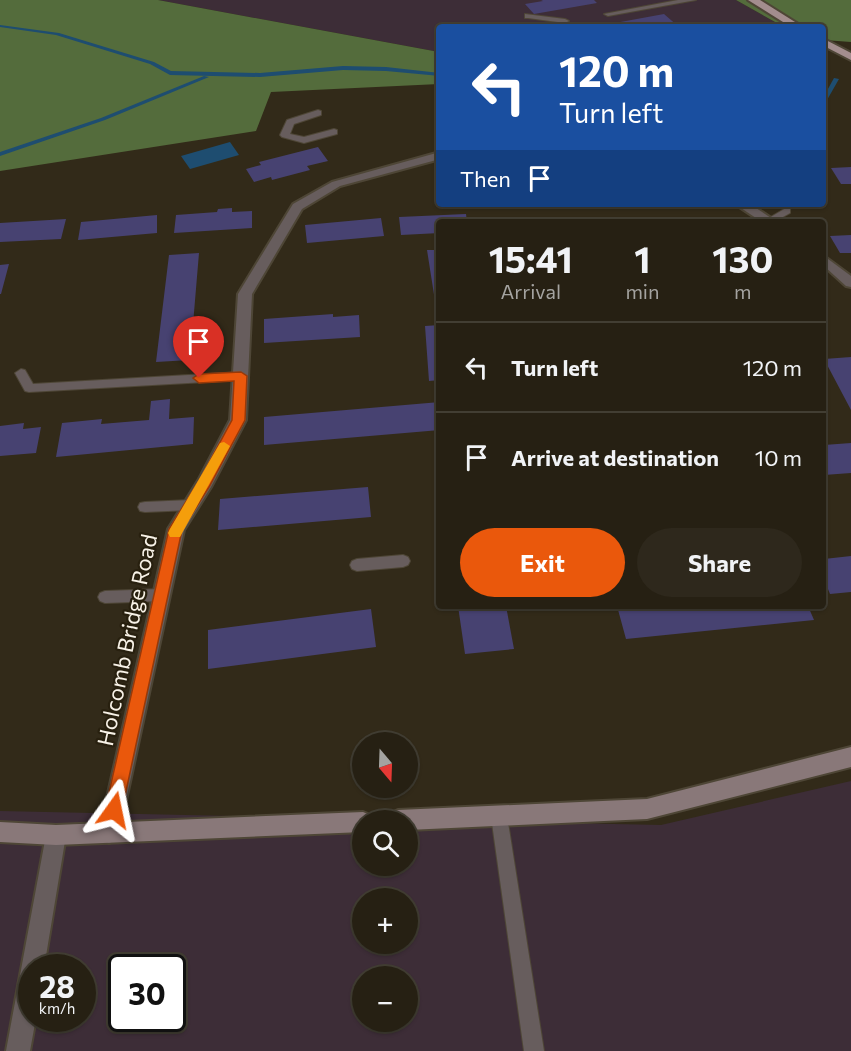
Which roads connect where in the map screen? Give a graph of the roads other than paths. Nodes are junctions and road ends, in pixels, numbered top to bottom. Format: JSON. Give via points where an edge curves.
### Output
{"nodes":[{"id":1,"x":692,"y":0,"type":"edge"},
{"id":2,"x":753,"y":0,"type":"edge"},
{"id":3,"x":675,"y":3,"type":"junction"},
{"id":4,"x":685,"y":11,"type":"dead end"},
{"id":5,"x":608,"y":14,"type":"dead end"},
{"id":6,"x":528,"y":16,"type":"dead end"},
{"id":7,"x":565,"y":21,"type":"dead end"},
{"id":8,"x":793,"y":24,"type":"edge"},
{"id":9,"x":826,"y":43,"type":"edge"},
{"id":10,"x":851,"y":57,"type":"edge"},
{"id":11,"x":318,"y":113,"type":"dead end"},
{"id":12,"x":334,"y":132,"type":"dead end"},
{"id":13,"x":436,"y":156,"type":"edge"},
{"id":14,"x":746,"y":207,"type":"edge"},
{"id":15,"x":786,"y":211,"type":"dead end"},
{"id":16,"x":767,"y":219,"type":"edge"},
{"id":17,"x":773,"y":219,"type":"edge"},
{"id":18,"x":826,"y":262,"type":"edge"},
{"id":19,"x":851,"y":282,"type":"edge"},
{"id":20,"x":21,"y":373,"type":"dead end"},
{"id":21,"x":241,"y":376,"type":"junction"},
{"id":22,"x":191,"y":505,"type":"junction"},
{"id":23,"x":145,"y":507,"type":"dead end"},
{"id":24,"x":403,"y":561,"type":"dead end"},
{"id":25,"x":357,"y":565,"type":"dead end"},
{"id":26,"x":161,"y":595,"type":"junction"},
{"id":27,"x":105,"y":597,"type":"dead end"},
{"id":28,"x":851,"y":757,"type":"edge"},
{"id":29,"x":499,"y":816,"type":"junction"},
{"id":30,"x":418,"y":819,"type":"edge"},
{"id":31,"x":352,"y":822,"type":"edge"},
{"id":32,"x":0,"y":832,"type":"edge"},
{"id":33,"x":109,"y":833,"type":"junction"},
{"id":34,"x":56,"y":835,"type":"junction"},
{"id":35,"x":35,"y":954,"type":"edge"},
{"id":36,"x":22,"y":1032,"type":"edge"},
{"id":37,"x":18,"y":1051,"type":"edge"},
{"id":38,"x":534,"y":1051,"type":"edge"}],
"edges":[{"from":1,"to":3,"type":"lane"},
{"from":2,"to":8,"type":"main road"},
{"from":3,"to":4,"type":"lane"},
{"from":3,"to":5,"type":"lane"},
{"from":6,"to":7,"type":"lane"},
{"from":9,"to":10,"type":"main road"},
{"from":11,"to":12,"type":"lane","via":[[290,122],[285,135],[304,140]]},
{"from":13,"to":21,"type":"street","name":"Holcomb Bridge Road","via":[[336,184],[297,207],[245,294]]},
{"from":14,"to":16,"type":"street"},
{"from":15,"to":17,"type":"lane"},
{"from":18,"to":19,"type":"street"},
{"from":20,"to":21,"type":"lane","via":[[29,388]]},
{"from":21,"to":22,"type":"street","name":"Holcomb Bridge Road","via":[[238,420]]},
{"from":22,"to":23,"type":"lane"},
{"from":22,"to":26,"type":"street","name":"Holcomb Bridge Road","via":[[176,529]]},
{"from":24,"to":25,"type":"lane"},
{"from":26,"to":27,"type":"lane"},
{"from":26,"to":33,"type":"street","name":"Holcomb Bridge Road"},
{"from":28,"to":29,"type":"main road","via":[[647,809]]},
{"from":29,"to":30,"type":"main road"},
{"from":29,"to":38,"type":"lane"},
{"from":31,"to":33,"type":"main road"},
{"from":32,"to":34,"type":"main road"},
{"from":33,"to":34,"type":"main road"},
{"from":34,"to":35,"type":"street"},
{"from":36,"to":37,"type":"street"}]}
